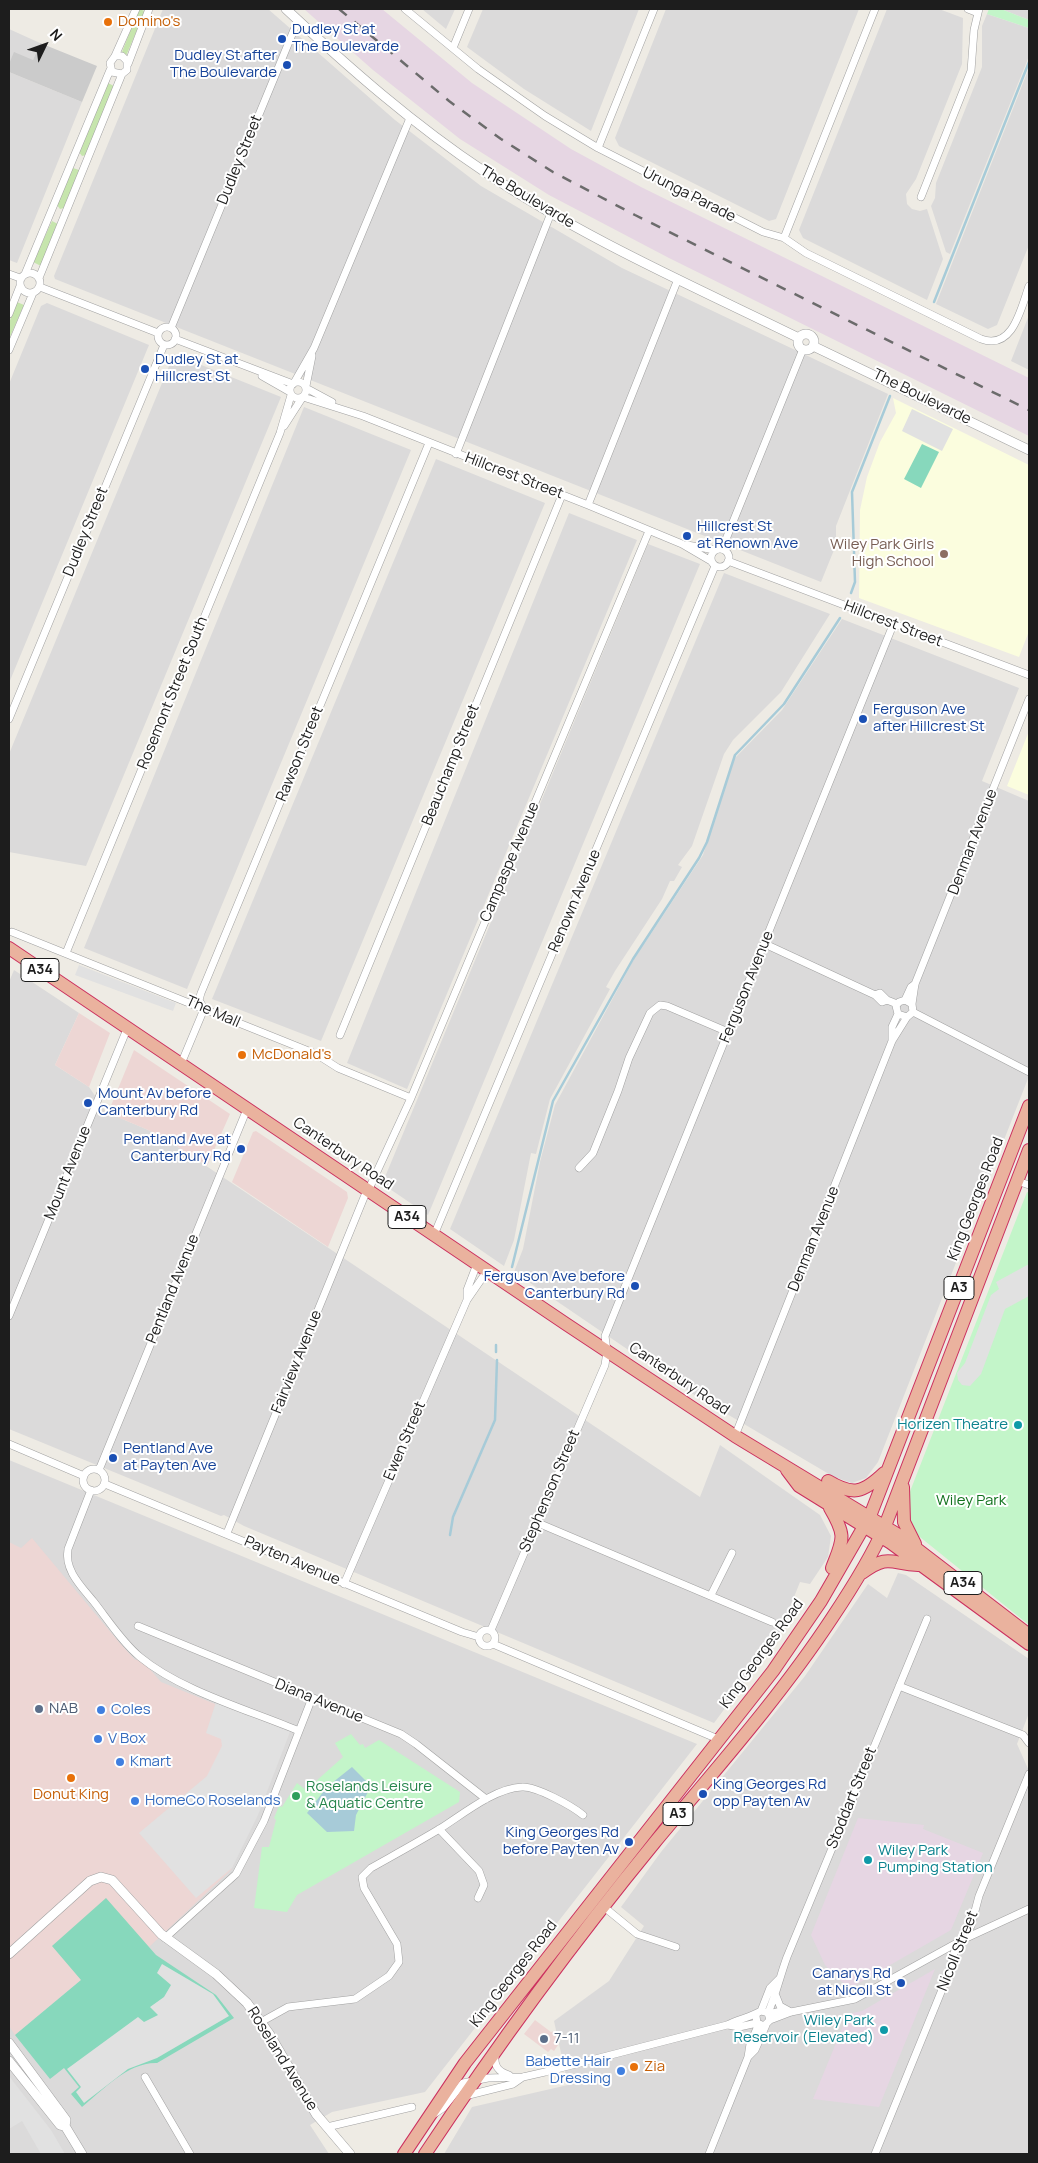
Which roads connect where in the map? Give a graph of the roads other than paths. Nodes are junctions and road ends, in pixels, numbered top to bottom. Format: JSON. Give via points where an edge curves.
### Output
{"nodes":[{"id":1,"x":136,"y":9,"type":"edge"},
{"id":2,"x":149,"y":9,"type":"edge"},
{"id":3,"x":286,"y":9,"type":"edge"},
{"id":4,"x":405,"y":9,"type":"edge"},
{"id":5,"x":469,"y":9,"type":"edge"},
{"id":6,"x":654,"y":9,"type":"edge"},
{"id":7,"x":875,"y":9,"type":"edge"},
{"id":8,"x":968,"y":9,"type":"edge"},
{"id":9,"x":979,"y":11,"type":"edge"},
{"id":10,"x":298,"y":20,"type":"junction"},
{"id":11,"x":453,"y":48,"type":"junction"},
{"id":12,"x":116,"y":56,"type":"junction"},
{"id":13,"x":128,"y":64,"type":"junction"},
{"id":14,"x":110,"y":70,"type":"junction"},
{"id":15,"x":122,"y":74,"type":"junction"},
{"id":16,"x":410,"y":118,"type":"junction"},
{"id":17,"x":598,"y":148,"type":"junction"},
{"id":18,"x":921,"y":197,"type":"dead end"},
{"id":19,"x":551,"y":213,"type":"junction"},
{"id":20,"x":784,"y":238,"type":"junction"},
{"id":21,"x":9,"y":274,"type":"edge"},
{"id":22,"x":39,"y":278,"type":"junction"},
{"id":23,"x":21,"y":279,"type":"junction"},
{"id":24,"x":678,"y":279,"type":"junction"},
{"id":25,"x":1029,"y":286,"type":"edge"},
{"id":26,"x":40,"y":287,"type":"junction"},
{"id":27,"x":33,"y":293,"type":"junction"},
{"id":28,"x":9,"y":314,"type":"edge"},
{"id":29,"x":171,"y":328,"type":"junction"},
{"id":30,"x":158,"y":333,"type":"junction"},
{"id":31,"x":799,"y":338,"type":"junction"},
{"id":32,"x":175,"y":340,"type":"junction"},
{"id":33,"x":164,"y":345,"type":"junction"},
{"id":34,"x":814,"y":346,"type":"junction"},
{"id":35,"x":314,"y":348,"type":"junction"},
{"id":36,"x":803,"y":349,"type":"junction"},
{"id":37,"x":9,"y":350,"type":"edge"},
{"id":38,"x":244,"y":367,"type":"junction"},
{"id":39,"x":294,"y":383,"type":"junction"},
{"id":40,"x":306,"y":387,"type":"junction"},
{"id":41,"x":290,"y":394,"type":"junction"},
{"id":42,"x":303,"y":398,"type":"junction"},
{"id":43,"x":346,"y":410,"type":"junction"},
{"id":44,"x":280,"y":433,"type":"junction"},
{"id":45,"x":428,"y":443,"type":"junction"},
{"id":46,"x":1029,"y":450,"type":"edge"},
{"id":47,"x":456,"y":454,"type":"junction"},
{"id":48,"x":562,"y":495,"type":"junction"},
{"id":49,"x":588,"y":506,"type":"junction"},
{"id":50,"x":648,"y":530,"type":"junction"},
{"id":51,"x":682,"y":544,"type":"junction"},
{"id":52,"x":718,"y":550,"type":"junction"},
{"id":53,"x":728,"y":561,"type":"junction"},
{"id":54,"x":713,"y":563,"type":"junction"},
{"id":55,"x":893,"y":624,"type":"junction"},
{"id":56,"x":1029,"y":675,"type":"edge"},
{"id":57,"x":1029,"y":699,"type":"edge"},
{"id":58,"x":9,"y":719,"type":"edge"},
{"id":59,"x":12,"y":932,"type":"dead end"},
{"id":60,"x":765,"y":944,"type":"junction"},
{"id":61,"x":9,"y":948,"type":"edge"},
{"id":62,"x":66,"y":953,"type":"junction"},
{"id":63,"x":915,"y":984,"type":"junction"},
{"id":64,"x":905,"y":1000,"type":"junction"},
{"id":65,"x":897,"y":1004,"type":"junction"},
{"id":66,"x":912,"y":1004,"type":"junction"},
{"id":67,"x":204,"y":1009,"type":"junction"},
{"id":68,"x":913,"y":1012,"type":"junction"},
{"id":69,"x":898,"y":1014,"type":"junction"},
{"id":70,"x":907,"y":1017,"type":"junction"},
{"id":71,"x":127,"y":1029,"type":"junction"},
{"id":72,"x":728,"y":1032,"type":"junction"},
{"id":73,"x":340,"y":1035,"type":"dead end"},
{"id":74,"x":892,"y":1041,"type":"junction"},
{"id":75,"x":181,"y":1064,"type":"junction"},
{"id":76,"x":1029,"y":1072,"type":"edge"},
{"id":77,"x":411,"y":1098,"type":"junction"},
{"id":78,"x":1029,"y":1106,"type":"edge"},
{"id":79,"x":247,"y":1109,"type":"junction"},
{"id":80,"x":1029,"y":1150,"type":"edge"},
{"id":81,"x":579,"y":1168,"type":"dead end"},
{"id":82,"x":1023,"y":1183,"type":"edge"},
{"id":83,"x":367,"y":1190,"type":"junction"},
{"id":84,"x":434,"y":1235,"type":"junction"},
{"id":85,"x":482,"y":1268,"type":"junction"},
{"id":86,"x":467,"y":1300,"type":"junction"},
{"id":87,"x":9,"y":1316,"type":"edge"},
{"id":88,"x":607,"y":1351,"type":"junction"},
{"id":89,"x":736,"y":1436,"type":"junction"},
{"id":90,"x":9,"y":1444,"type":"edge"},
{"id":91,"x":786,"y":1468,"type":"junction"},
{"id":92,"x":99,"y":1470,"type":"junction"},
{"id":93,"x":888,"y":1470,"type":"junction"},
{"id":94,"x":84,"y":1476,"type":"junction"},
{"id":95,"x":904,"y":1477,"type":"junction"},
{"id":96,"x":105,"y":1484,"type":"junction"},
{"id":97,"x":91,"y":1490,"type":"junction"},
{"id":98,"x":828,"y":1505,"type":"junction"},
{"id":99,"x":870,"y":1516,"type":"junction"},
{"id":100,"x":538,"y":1523,"type":"junction"},
{"id":101,"x":863,"y":1528,"type":"junction"},
{"id":102,"x":882,"y":1531,"type":"junction"},
{"id":103,"x":227,"y":1533,"type":"junction"},
{"id":104,"x":918,"y":1548,"type":"junction"},
{"id":105,"x":732,"y":1552,"type":"dead end"},
{"id":106,"x":922,"y":1565,"type":"junction"},
{"id":107,"x":858,"y":1576,"type":"junction"},
{"id":108,"x":344,"y":1584,"type":"junction"},
{"id":109,"x":711,"y":1595,"type":"junction"},
{"id":110,"x":821,"y":1601,"type":"junction"},
{"id":111,"x":928,"y":1619,"type":"dead end"},
{"id":112,"x":772,"y":1622,"type":"dead end"},
{"id":113,"x":138,"y":1626,"type":"dead end"},
{"id":114,"x":490,"y":1630,"type":"junction"},
{"id":115,"x":1029,"y":1634,"type":"edge"},
{"id":116,"x":479,"y":1637,"type":"junction"},
{"id":117,"x":493,"y":1644,"type":"junction"},
{"id":118,"x":1029,"y":1644,"type":"edge"},
{"id":119,"x":899,"y":1686,"type":"junction"},
{"id":120,"x":312,"y":1698,"type":"junction"},
{"id":121,"x":299,"y":1731,"type":"junction"},
{"id":122,"x":718,"y":1739,"type":"junction"},
{"id":123,"x":1029,"y":1744,"type":"edge"},
{"id":124,"x":1029,"y":1774,"type":"edge"},
{"id":125,"x":486,"y":1799,"type":"junction"},
{"id":126,"x":584,"y":1815,"type":"dead end"},
{"id":127,"x":439,"y":1829,"type":"junction"},
{"id":128,"x":478,"y":1898,"type":"dead end"},
{"id":129,"x":604,"y":1906,"type":"junction"},
{"id":130,"x":1029,"y":1909,"type":"edge"},
{"id":131,"x":165,"y":1938,"type":"junction"},
{"id":132,"x":964,"y":1939,"type":"junction"},
{"id":133,"x":676,"y":1947,"type":"dead end"},
{"id":134,"x":9,"y":1954,"type":"edge"},
{"id":135,"x":779,"y":1979,"type":"junction"},
{"id":136,"x":776,"y":1996,"type":"junction"},
{"id":137,"x":791,"y":2012,"type":"junction"},
{"id":138,"x":763,"y":2018,"type":"junction"},
{"id":139,"x":261,"y":2022,"type":"junction"},
{"id":140,"x":728,"y":2025,"type":"junction"},
{"id":141,"x":744,"y":2026,"type":"junction"},
{"id":142,"x":9,"y":2043,"type":"edge"},
{"id":143,"x":750,"y":2044,"type":"junction"},
{"id":144,"x":495,"y":2051,"type":"junction"},
{"id":145,"x":748,"y":2057,"type":"junction"},
{"id":146,"x":9,"y":2060,"type":"edge"},
{"id":147,"x":511,"y":2076,"type":"junction"},
{"id":148,"x":145,"y":2077,"type":"dead end"},
{"id":149,"x":524,"y":2077,"type":"junction"},
{"id":150,"x":476,"y":2079,"type":"junction"},
{"id":151,"x":464,"y":2096,"type":"junction"},
{"id":152,"x":412,"y":2107,"type":"dead end"},
{"id":153,"x":427,"y":2117,"type":"junction"},
{"id":154,"x":65,"y":2126,"type":"junction"},
{"id":155,"x":326,"y":2127,"type":"junction"},
{"id":156,"x":350,"y":2153,"type":"edge"},
{"id":157,"x":82,"y":2154,"type":"edge"},
{"id":158,"x":190,"y":2154,"type":"edge"},
{"id":159,"x":404,"y":2154,"type":"edge"},
{"id":160,"x":425,"y":2154,"type":"edge"},
{"id":161,"x":708,"y":2154,"type":"edge"},
{"id":162,"x":875,"y":2154,"type":"edge"}],
"edges":[{"from":1,"to":12,"type":"street"},
{"from":2,"to":13,"type":"street"},
{"from":3,"to":10,"type":"street","name":"The Boulevarde"},
{"from":4,"to":11,"type":"street","name":"Urunga Parade"},
{"from":5,"to":11,"type":"street"},
{"from":6,"to":17,"type":"street"},
{"from":7,"to":20,"type":"street"},
{"from":8,"to":9,"type":"street"},
{"from":9,"to":18,"type":"street","via":[[971,71]]},
{"from":10,"to":16,"type":"street","name":"The Boulevarde"},
{"from":10,"to":29,"type":"street","name":"Dudley Street"},
{"from":11,"to":17,"type":"street","name":"Urunga Parade","via":[[502,87]]},
{"from":12,"to":13,"type":"street","via":[[125,58]]},
{"from":12,"to":14,"type":"street","via":[[110,62]]},
{"from":13,"to":15,"type":"street"},
{"from":14,"to":15,"type":"street","via":[[114,74]]},
{"from":14,"to":23,"type":"street"},
{"from":15,"to":22,"type":"street"},
{"from":16,"to":19,"type":"street","name":"The Boulevarde","via":[[485,173]]},
{"from":16,"to":35,"type":"street"},
{"from":17,"to":20,"type":"street","name":"Urunga Parade","via":[[763,232]]},
{"from":19,"to":24,"type":"street","name":"The Boulevarde"},
{"from":19,"to":47,"type":"street"},
{"from":20,"to":25,"type":"street","name":"Urunga Parade","via":[[806,253],[981,340],[1003,339],[1011,330]]},
{"from":21,"to":23,"type":"street"},
{"from":22,"to":23,"type":"street","via":[[33,274]]},
{"from":22,"to":26,"type":"street"},
{"from":23,"to":27,"type":"street","via":[[26,292]]},
{"from":23,"to":28,"type":"street"},
{"from":24,"to":31,"type":"street","name":"The Boulevarde"},
{"from":24,"to":49,"type":"street"},
{"from":26,"to":27,"type":"street"},
{"from":26,"to":30,"type":"street"},
{"from":27,"to":37,"type":"street"},
{"from":29,"to":30,"type":"street","via":[[165,327]]},
{"from":29,"to":32,"type":"street"},
{"from":30,"to":33,"type":"street","via":[[159,342]]},
{"from":31,"to":34,"type":"street","via":[[810,335]]},
{"from":31,"to":36,"type":"street","via":[[798,343]]},
{"from":32,"to":33,"type":"street","via":[[171,345]]},
{"from":32,"to":38,"type":"street"},
{"from":33,"to":58,"type":"street","name":"Dudley Street"},
{"from":34,"to":36,"type":"street"},
{"from":34,"to":46,"type":"street","name":"The Boulevarde"},
{"from":35,"to":39,"type":"street"},
{"from":35,"to":40,"type":"street"},
{"from":36,"to":52,"type":"street"},
{"from":38,"to":39,"type":"street"},
{"from":38,"to":41,"type":"street"},
{"from":39,"to":40,"type":"street","via":[[301,382]]},
{"from":39,"to":41,"type":"street"},
{"from":40,"to":42,"type":"street"},
{"from":40,"to":43,"type":"street","name":"Hillcrest Street"},
{"from":41,"to":42,"type":"street","via":[[296,399]]},
{"from":41,"to":44,"type":"street","name":"Rosemont Street South"},
{"from":42,"to":43,"type":"street","name":"Hillcrest Street"},
{"from":42,"to":44,"type":"street","name":"Rosemont Street South"},
{"from":43,"to":45,"type":"street","name":"Hillcrest Street"},
{"from":44,"to":62,"type":"street","name":"Rosemont Street South"},
{"from":45,"to":47,"type":"street","name":"Hillcrest Street"},
{"from":45,"to":67,"type":"street","name":"Rawson Street","via":[[201,993],[199,1000]]},
{"from":47,"to":48,"type":"street","name":"Hillcrest Street"},
{"from":48,"to":49,"type":"street","name":"Hillcrest Street"},
{"from":48,"to":73,"type":"street","name":"Beauchamp Street"},
{"from":49,"to":50,"type":"street","name":"Hillcrest Street"},
{"from":50,"to":51,"type":"street","name":"Hillcrest Street"},
{"from":50,"to":77,"type":"street","name":"Campaspe Avenue"},
{"from":51,"to":52,"type":"street","name":"Hillcrest Street"},
{"from":51,"to":54,"type":"street","name":"Hillcrest Street"},
{"from":52,"to":53,"type":"street","via":[[729,555]]},
{"from":52,"to":54,"type":"street","via":[[711,555]]},
{"from":53,"to":54,"type":"street","via":[[722,567]]},
{"from":53,"to":55,"type":"street","name":"Hillcrest Street"},
{"from":54,"to":84,"type":"street","name":"Renown Avenue"},
{"from":55,"to":56,"type":"street","name":"Hillcrest Street"},
{"from":55,"to":60,"type":"street","name":"Ferguson Avenue"},
{"from":57,"to":63,"type":"street","name":"Denman Avenue"},
{"from":59,"to":62,"type":"street","name":"The Mall"},
{"from":60,"to":65,"type":"street","via":[[875,994],[880,993]]},
{"from":60,"to":72,"type":"street","name":"Ferguson Avenue"},
{"from":61,"to":71,"type":"highway","name":"Canterbury Road","number":"A34"},
{"from":62,"to":67,"type":"street","name":"The Mall"},
{"from":63,"to":64,"type":"street","name":"Denman Avenue"},
{"from":63,"to":66,"type":"street","name":"Denman Avenue"},
{"from":64,"to":65,"type":"street"},
{"from":64,"to":66,"type":"street"},
{"from":65,"to":69,"type":"street"},
{"from":66,"to":68,"type":"street"},
{"from":67,"to":75,"type":"street","name":"Rawson Street"},
{"from":67,"to":77,"type":"street","name":"The Mall","via":[[316,1054],[338,1068]]},
{"from":68,"to":70,"type":"street"},
{"from":68,"to":76,"type":"street"},
{"from":69,"to":70,"type":"street"},
{"from":69,"to":74,"type":"street","name":"Denman Avenue","via":[[892,1027]]},
{"from":70,"to":74,"type":"street","name":"Denman Avenue"},
{"from":71,"to":75,"type":"highway","name":"Canterbury Road","number":"A34"},
{"from":71,"to":87,"type":"street","name":"Mount Avenue"},
{"from":72,"to":81,"type":"street","via":[[667,1006],[660,1005],[650,1013],[624,1070],[593,1153]]},
{"from":72,"to":88,"type":"street","name":"Ferguson Avenue","via":[[605,1336]]},
{"from":74,"to":89,"type":"street","name":"Denman Avenue"},
{"from":75,"to":79,"type":"highway","name":"Canterbury Road","number":"A34"},
{"from":77,"to":83,"type":"street","name":"Campaspe Avenue"},
{"from":78,"to":93,"type":"highway","name":"King Georges Road","number":"A3"},
{"from":79,"to":83,"type":"highway","name":"Canterbury Road","number":"A34"},
{"from":79,"to":92,"type":"street","name":"Pentland Avenue"},
{"from":80,"to":82,"type":"highway","name":"King Georges Road","number":"A3"},
{"from":82,"to":95,"type":"highway","name":"King Georges Road","number":"A3"},
{"from":83,"to":84,"type":"highway","name":"Canterbury Road","number":"A34"},
{"from":83,"to":103,"type":"street","name":"Fairview Avenue"},
{"from":84,"to":85,"type":"highway","name":"Canterbury Road","number":"A34"},
{"from":85,"to":86,"type":"street","name":"Ewen Street"},
{"from":85,"to":86,"type":"street","name":"Ewen Street","via":[[468,1290]]},
{"from":85,"to":88,"type":"highway","name":"Canterbury Road","number":"A34"},
{"from":86,"to":108,"type":"street","name":"Ewen Street"},
{"from":88,"to":89,"type":"highway","name":"Canterbury Road","number":"A34"},
{"from":88,"to":100,"type":"street","name":"Stephenson Street","via":[[605,1365]]},
{"from":89,"to":91,"type":"highway","name":"Canterbury Road","number":"A34"},
{"from":90,"to":94,"type":"street"},
{"from":91,"to":93,"type":"highway","via":[[827,1480],[848,1491],[860,1491]]},
{"from":91,"to":98,"type":"highway","name":"Canterbury Road","number":"A34","via":[[799,1486]]},
{"from":91,"to":99,"type":"highway","name":"Canterbury Road","number":"A34"},
{"from":92,"to":94,"type":"street","via":[[89,1470]]},
{"from":92,"to":96,"type":"street","via":[[105,1477]]},
{"from":93,"to":99,"type":"highway","name":"King Georges Road","number":"A3"},
{"from":94,"to":97,"type":"street","via":[[84,1483]]},
{"from":95,"to":102,"type":"highway","name":"King Georges Road","number":"A3"},
{"from":95,"to":104,"type":"highway","via":[[904,1522]]},
{"from":96,"to":97,"type":"street","via":[[98,1490]]},
{"from":96,"to":103,"type":"street","name":"Payten Avenue"},
{"from":97,"to":121,"type":"street","via":[[67,1556],[70,1569],[138,1656],[166,1677]]},
{"from":98,"to":101,"type":"highway","name":"Canterbury Road","number":"A34"},
{"from":98,"to":110,"type":"highway","via":[[838,1521],[842,1540]]},
{"from":99,"to":101,"type":"highway","name":"King Georges Road","number":"A3"},
{"from":99,"to":102,"type":"highway","name":"Canterbury Road","number":"A34"},
{"from":100,"to":109,"type":"street"},
{"from":100,"to":114,"type":"street","name":"Stephenson Street"},
{"from":101,"to":102,"type":"highway","name":"Canterbury Road","number":"A34"},
{"from":101,"to":110,"type":"highway","name":"King Georges Road","number":"A3"},
{"from":102,"to":104,"type":"highway","name":"Canterbury Road","number":"A34"},
{"from":102,"to":106,"type":"highway","name":"Canterbury Road","number":"A34"},
{"from":102,"to":107,"type":"highway","name":"King Georges Road","number":"A3"},
{"from":103,"to":108,"type":"street","name":"Payten Avenue"},
{"from":104,"to":115,"type":"highway","name":"Canterbury Road","number":"A34"},
{"from":105,"to":109,"type":"street"},
{"from":106,"to":107,"type":"highway","via":[[891,1560],[881,1562]]},
{"from":106,"to":118,"type":"highway","name":"Canterbury Road","number":"A34"},
{"from":107,"to":129,"type":"highway","name":"King Georges Road","number":"A3","via":[[804,1660]]},
{"from":108,"to":116,"type":"street","name":"Payten Avenue"},
{"from":109,"to":112,"type":"street"},
{"from":110,"to":122,"type":"highway","name":"King Georges Road","number":"A3","via":[[778,1664]]},
{"from":111,"to":119,"type":"street","name":"Stoddart Street"},
{"from":113,"to":120,"type":"street","name":"Diana Avenue"},
{"from":114,"to":116,"type":"street","via":[[482,1632]]},
{"from":114,"to":117,"type":"street","via":[[496,1636]]},
{"from":116,"to":117,"type":"street","via":[[485,1646]]},
{"from":117,"to":122,"type":"street"},
{"from":119,"to":123,"type":"street","via":[[1023,1735]]},
{"from":119,"to":135,"type":"street","name":"Stoddart Street"},
{"from":120,"to":121,"type":"street"},
{"from":120,"to":125,"type":"street","name":"Diana Avenue","via":[[401,1734]]},
{"from":121,"to":131,"type":"street","via":[[264,1821],[236,1874]]},
{"from":122,"to":153,"type":"highway","name":"King Georges Road","number":"A3","via":[[465,2063]]},
{"from":124,"to":132,"type":"street","name":"Nicoll Street"},
{"from":125,"to":126,"type":"street","via":[[524,1786]]},
{"from":125,"to":127,"type":"street"},
{"from":127,"to":128,"type":"street","via":[[479,1871],[484,1885]]},
{"from":127,"to":139,"type":"street","via":[[362,1876],[364,1888],[397,1944],[399,1962],[389,1976],[355,1999],[288,2008]]},
{"from":129,"to":133,"type":"street","via":[[637,1934]]},
{"from":129,"to":144,"type":"highway","name":"King Georges Road","number":"A3"},
{"from":130,"to":132,"type":"street"},
{"from":131,"to":134,"type":"street","name":"Roseland Avenue","via":[[117,1884],[101,1878],[87,1883]]},
{"from":131,"to":139,"type":"street","name":"Roseland Avenue","via":[[233,1989]]},
{"from":132,"to":137,"type":"street","via":[[855,1999]]},
{"from":132,"to":162,"type":"street","name":"Nicoll Street","via":[[954,1954],[948,1976]]},
{"from":135,"to":136,"type":"street","name":"Stoddart Street"},
{"from":135,"to":138,"type":"street","name":"Stoddart Street","via":[[770,1988]]},
{"from":136,"to":137,"type":"street","via":[[780,2006]]},
{"from":136,"to":138,"type":"street","name":"Stoddart Street"},
{"from":137,"to":138,"type":"street","via":[[781,2011]]},
{"from":138,"to":140,"type":"street","via":[[738,2020]]},
{"from":138,"to":141,"type":"street"},
{"from":138,"to":143,"type":"street","name":"Stoddart Street"},
{"from":138,"to":145,"type":"street","name":"Stoddart Street","via":[[755,2050]]},
{"from":139,"to":155,"type":"street","name":"Roseland Avenue"},
{"from":140,"to":141,"type":"street"},
{"from":140,"to":149,"type":"street"},
{"from":141,"to":143,"type":"street","name":"Stoddart Street"},
{"from":142,"to":154,"type":"street","via":[[66,2120]]},
{"from":143,"to":145,"type":"street","name":"Stoddart Street"},
{"from":144,"to":147,"type":"street","via":[[496,2067]]},
{"from":144,"to":150,"type":"highway","name":"King Georges Road","number":"A3"},
{"from":145,"to":161,"type":"street","name":"Stoddart Street"},
{"from":146,"to":154,"type":"street","via":[[60,2125]]},
{"from":147,"to":149,"type":"street"},
{"from":147,"to":150,"type":"street"},
{"from":148,"to":158,"type":"street"},
{"from":149,"to":151,"type":"street","via":[[513,2084]]},
{"from":150,"to":151,"type":"highway","name":"King Georges Road","number":"A3"},
{"from":150,"to":153,"type":"street","via":[[463,2082],[443,2108]]},
{"from":151,"to":160,"type":"highway","name":"King Georges Road","number":"A3"},
{"from":152,"to":155,"type":"street"},
{"from":153,"to":159,"type":"highway","name":"King Georges Road","number":"A3"},
{"from":154,"to":157,"type":"street"},
{"from":155,"to":156,"type":"street","name":"Roseland Avenue"}]}
